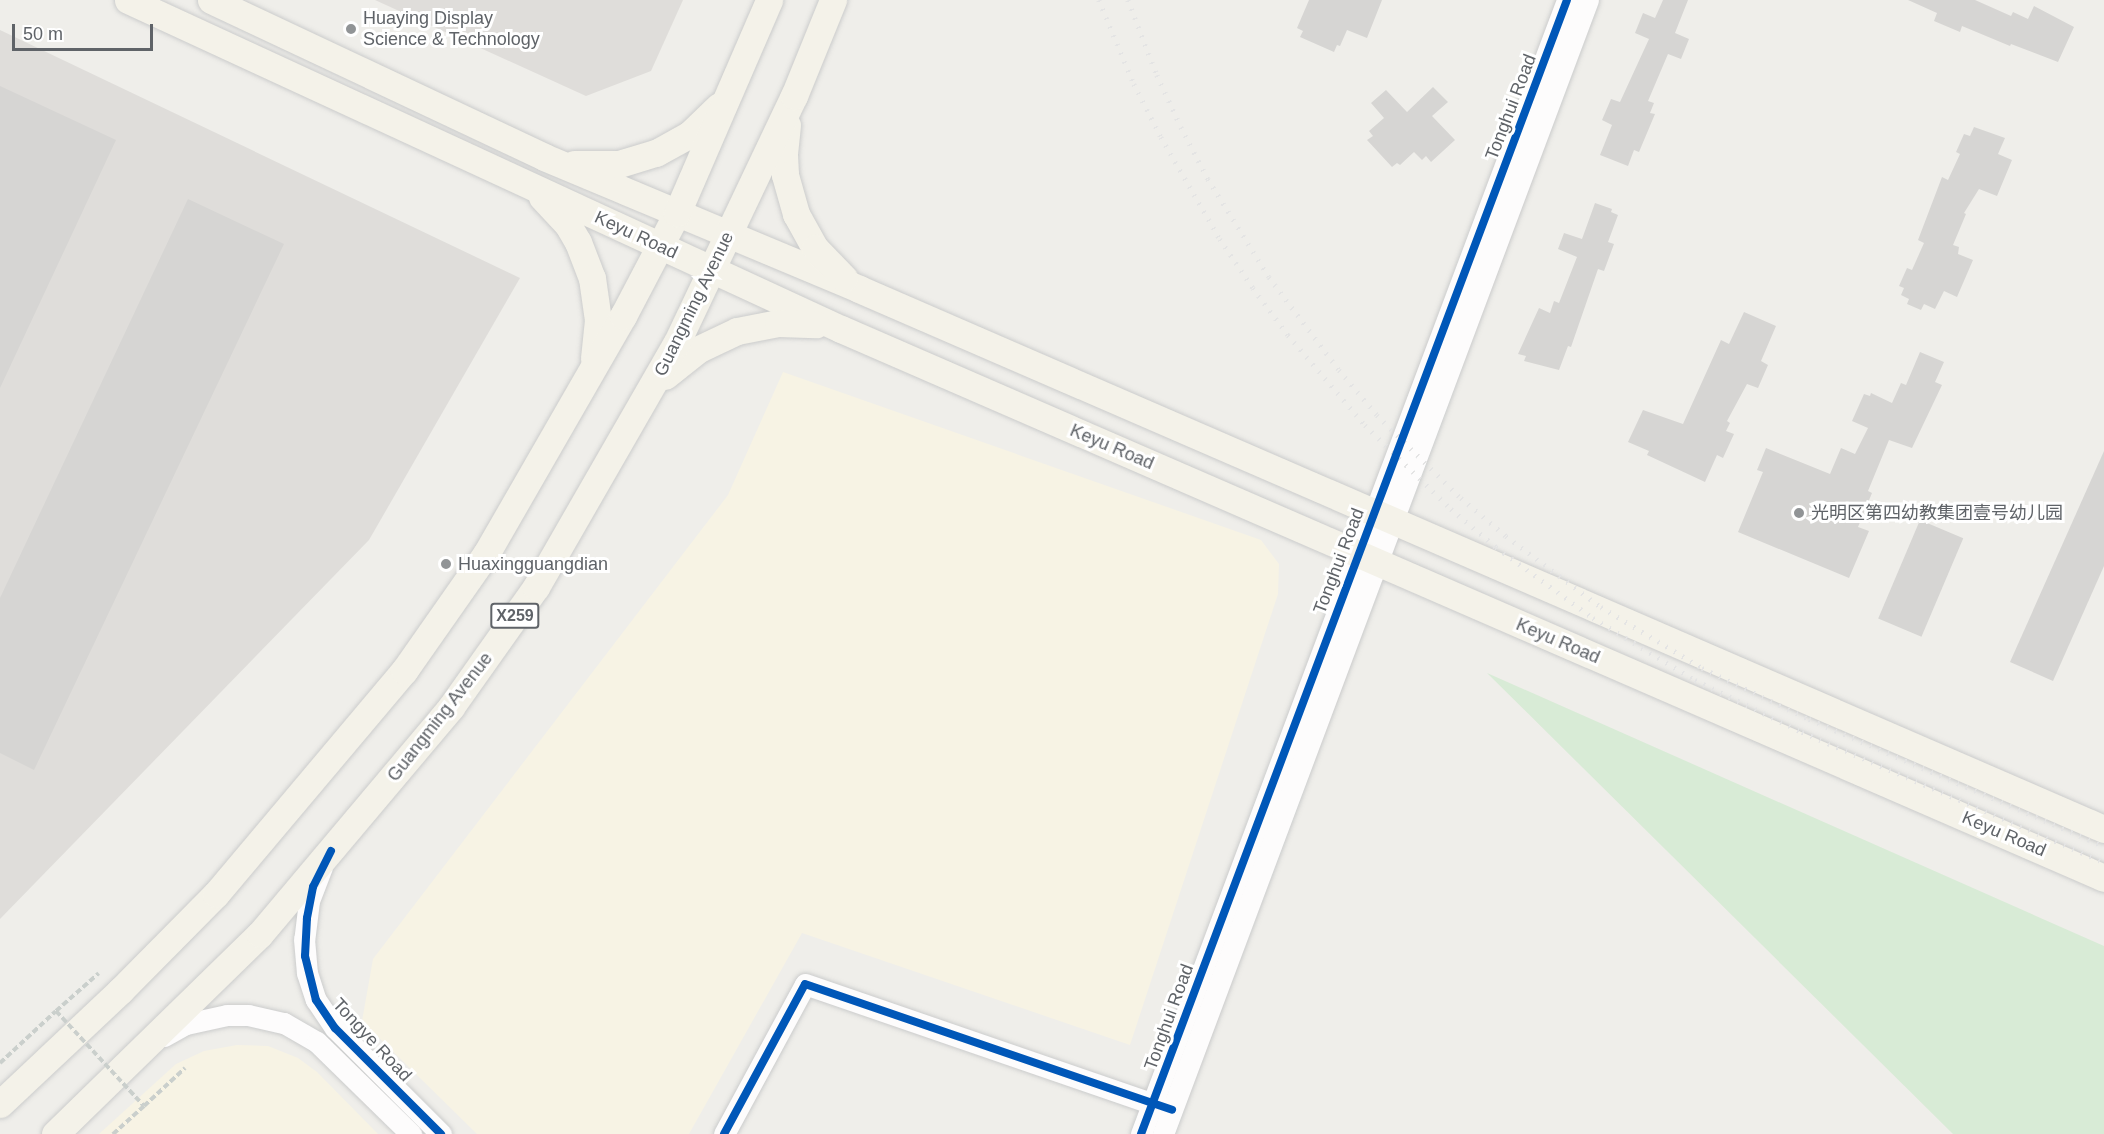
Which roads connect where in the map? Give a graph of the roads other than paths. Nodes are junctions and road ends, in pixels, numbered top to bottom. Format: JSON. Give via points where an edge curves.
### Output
{"nodes":[{"id":1,"x":128,"y":0,"type":"edge"},
{"id":2,"x":211,"y":0,"type":"edge"},
{"id":3,"x":769,"y":0,"type":"edge"},
{"id":4,"x":833,"y":0,"type":"edge"},
{"id":5,"x":1568,"y":0,"type":"edge"},
{"id":6,"x":1588,"y":0,"type":"edge"},
{"id":7,"x":739,"y":73,"type":"junction"},
{"id":8,"x":794,"y":96,"type":"junction"},
{"id":9,"x":544,"y":157,"type":"junction"},
{"id":10,"x":526,"y":184,"type":"junction"},
{"id":11,"x":677,"y":213,"type":"junction"},
{"id":12,"x":728,"y":234,"type":"junction"},
{"id":13,"x":660,"y":246,"type":"junction"},
{"id":14,"x":711,"y":270,"type":"junction"},
{"id":15,"x":860,"y":289,"type":"junction"},
{"id":16,"x":840,"y":329,"type":"junction"},
{"id":17,"x":586,"y":382,"type":"junction"},
{"id":18,"x":640,"y":408,"type":"junction"},
{"id":19,"x":1383,"y":516,"type":"junction"},
{"id":20,"x":1367,"y":558,"type":"junction"},
{"id":21,"x":2104,"y":829,"type":"edge"},
{"id":22,"x":332,"y":851,"type":"junction"},
{"id":23,"x":2104,"y":878,"type":"edge"},
{"id":24,"x":146,"y":1048,"type":"junction"},
{"id":25,"x":0,"y":1104,"type":"edge"},
{"id":26,"x":1162,"y":1107,"type":"junction"},
{"id":27,"x":55,"y":1134,"type":"edge"},
{"id":28,"x":411,"y":1134,"type":"edge"},
{"id":29,"x":441,"y":1134,"type":"edge"},
{"id":30,"x":724,"y":1134,"type":"edge"},
{"id":31,"x":1141,"y":1134,"type":"edge"},
{"id":32,"x":1163,"y":1134,"type":"edge"}],
"edges":[{"from":1,"to":10,"type":"main road","name":"Keyu Road"},
{"from":2,"to":9,"type":"main road","name":"Keyu Road"},
{"from":3,"to":7,"type":"main road"},
{"from":4,"to":8,"type":"main road","name":"Guangming Avenue","number":"X259"},
{"from":5,"to":19,"type":"street","name":"Tonghui Road"},
{"from":6,"to":19,"type":"street","name":"Tonghui Road"},
{"from":7,"to":9,"type":"main road","via":[[705,121],[656,153],[619,164],[600,165]]},
{"from":7,"to":11,"type":"main road"},
{"from":8,"to":12,"type":"main road","name":"Guangming Avenue","number":"X259"},
{"from":8,"to":15,"type":"main road","via":[[784,155],[787,185],[796,214],[828,264]]},
{"from":9,"to":11,"type":"main road","name":"Keyu Road"},
{"from":10,"to":13,"type":"main road","name":"Keyu Road"},
{"from":10,"to":17,"type":"main road","via":[[568,225],[592,278],[598,330]]},
{"from":11,"to":12,"type":"main road","name":"Keyu Road"},
{"from":11,"to":13,"type":"main road"},
{"from":12,"to":14,"type":"main road","name":"Guangming Avenue","number":"X259"},
{"from":12,"to":15,"type":"main road","name":"Keyu Road"},
{"from":13,"to":14,"type":"main road","name":"Keyu Road"},
{"from":13,"to":17,"type":"main road"},
{"from":14,"to":16,"type":"main road","name":"Keyu Road"},
{"from":14,"to":18,"type":"main road","name":"Guangming Avenue","number":"X259"},
{"from":15,"to":19,"type":"main road","name":"Keyu Road"},
{"from":16,"to":18,"type":"main road","via":[[799,322],[737,331],[681,361]]},
{"from":16,"to":20,"type":"main road","name":"Keyu Road"},
{"from":17,"to":25,"type":"main road","via":[[486,554],[404,671],[216,894]]},
{"from":18,"to":22,"type":"main road","name":"Guangming Avenue","number":"X259","via":[[536,587],[451,707]]},
{"from":19,"to":20,"type":"street","name":"Tonghui Road"},
{"from":19,"to":21,"type":"main road","name":"Keyu Road"},
{"from":20,"to":23,"type":"main road","name":"Keyu Road"},
{"from":20,"to":26,"type":"street","name":"Tonghui Road"},
{"from":22,"to":24,"type":"main road","name":"Guangming Avenue","number":"X259","via":[[260,934]]},
{"from":22,"to":29,"type":"street","name":"Tongye Road","via":[[313,887],[307,918],[305,956],[313,994],[335,1028]]},
{"from":24,"to":27,"type":"main road","name":"Guangming Avenue","number":"X259"},
{"from":24,"to":28,"type":"street","name":"Tongye Road","via":[[168,1033],[206,1018],[248,1015],[284,1023],[324,1048]]},
{"from":26,"to":30,"type":"street","via":[[805,984]]},
{"from":26,"to":31,"type":"street","name":"Tonghui Road"},
{"from":26,"to":32,"type":"street","name":"Tonghui Road"}]}
